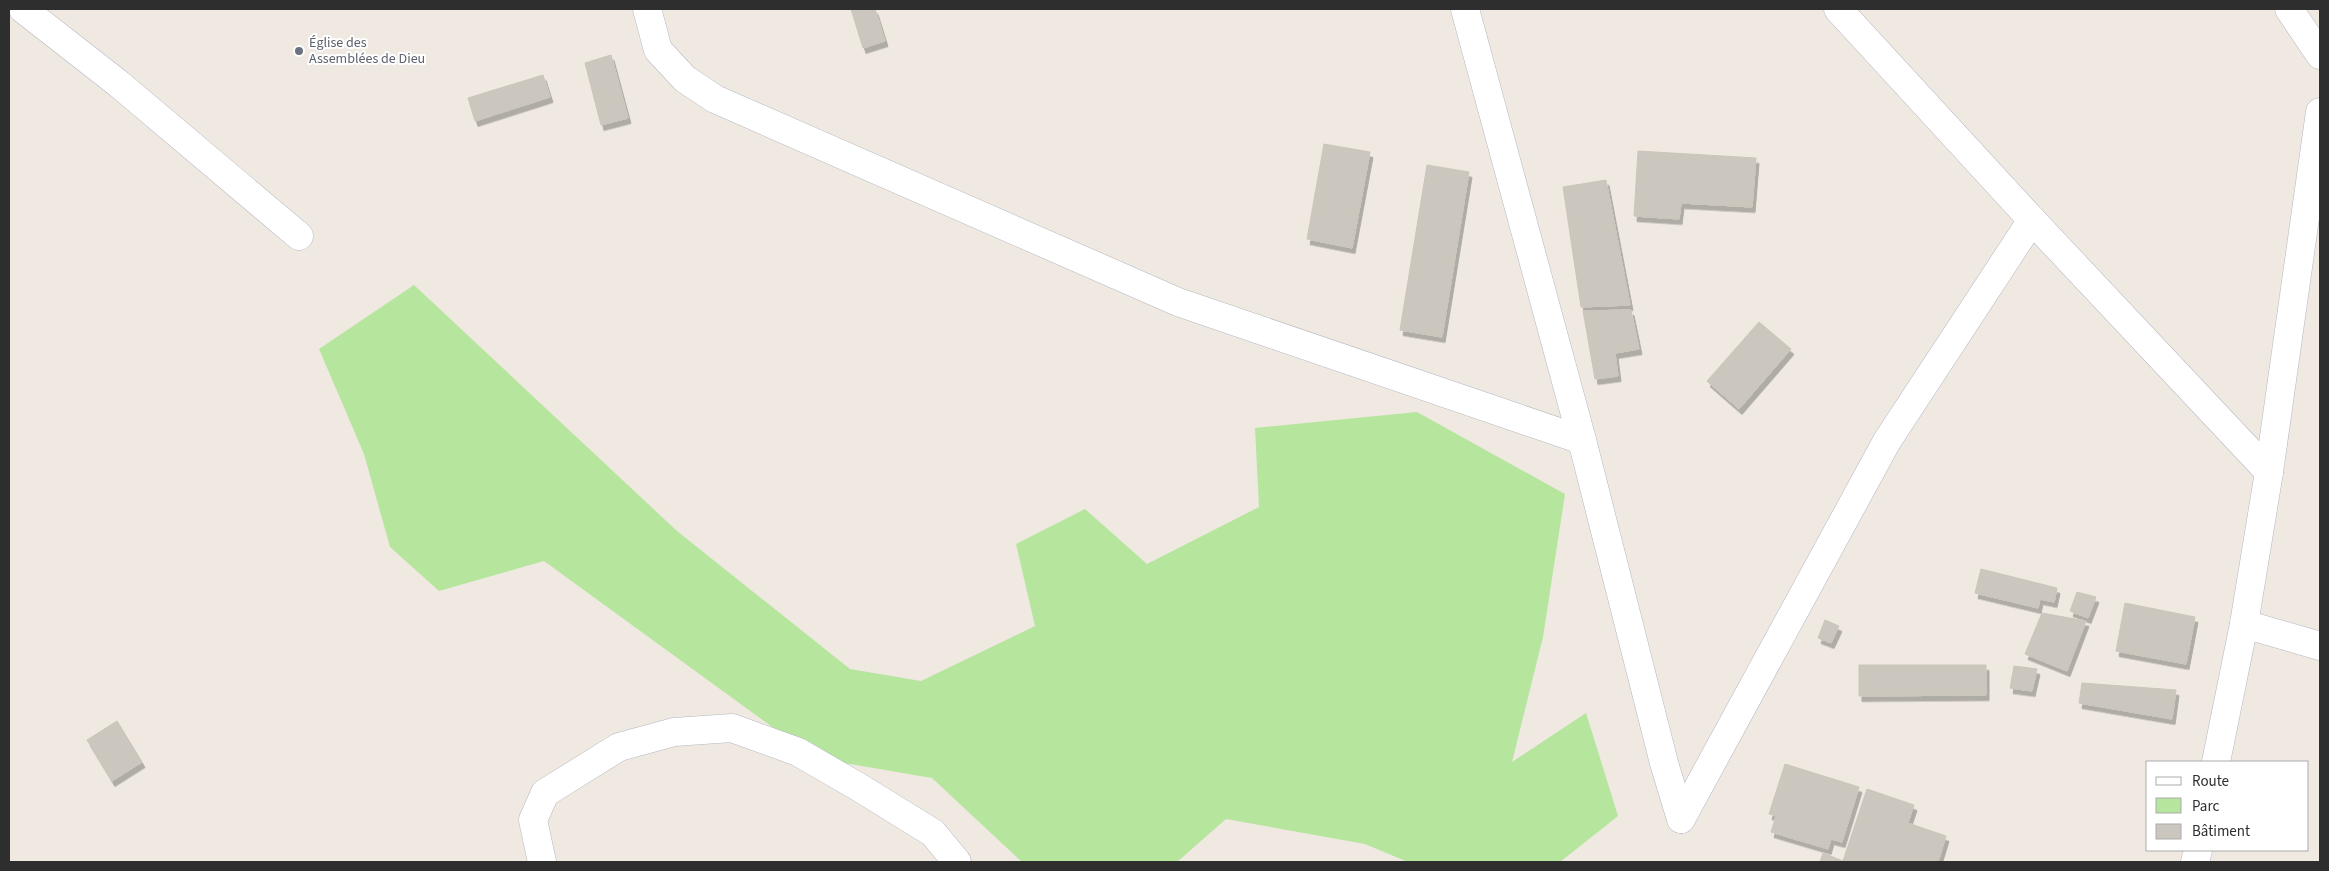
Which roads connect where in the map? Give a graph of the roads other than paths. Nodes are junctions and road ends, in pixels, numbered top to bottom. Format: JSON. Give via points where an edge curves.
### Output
{"nodes":[{"id":1,"x":23,"y":9,"type":"edge"},
{"id":2,"x":647,"y":9,"type":"edge"},
{"id":3,"x":1465,"y":9,"type":"edge"},
{"id":4,"x":1838,"y":9,"type":"edge"},
{"id":5,"x":2289,"y":9,"type":"edge"},
{"id":6,"x":2320,"y":54,"type":"edge"},
{"id":7,"x":2320,"y":112,"type":"edge"},
{"id":8,"x":2032,"y":220,"type":"junction"},
{"id":9,"x":2312,"y":222,"type":"edge"},
{"id":10,"x":299,"y":236,"type":"dead end"},
{"id":11,"x":1582,"y":440,"type":"junction"},
{"id":12,"x":2269,"y":472,"type":"junction"},
{"id":13,"x":2244,"y":624,"type":"junction"},
{"id":14,"x":2320,"y":646,"type":"edge"},
{"id":15,"x":2216,"y":761,"type":"edge"},
{"id":16,"x":542,"y":862,"type":"edge"},
{"id":17,"x":957,"y":862,"type":"edge"}],
"edges":[{"from":1,"to":10,"type":"street","via":[[119,84]]},
{"from":2,"to":11,"type":"street","via":[[658,50],[685,80],[715,99],[1178,302]]},
{"from":3,"to":11,"type":"street"},
{"from":4,"to":8,"type":"street"},
{"from":5,"to":6,"type":"street"},
{"from":7,"to":9,"type":"street"},
{"from":8,"to":11,"type":"street","via":[[1887,441],[1682,819],[1664,763]]},
{"from":8,"to":12,"type":"street"},
{"from":9,"to":12,"type":"street"},
{"from":12,"to":13,"type":"street"},
{"from":13,"to":14,"type":"street"},
{"from":13,"to":15,"type":"street"},
{"from":16,"to":17,"type":"street","via":[[533,820],[545,793],[619,747],[674,732],[732,728],[798,752],[857,786],[933,833]]}]}
